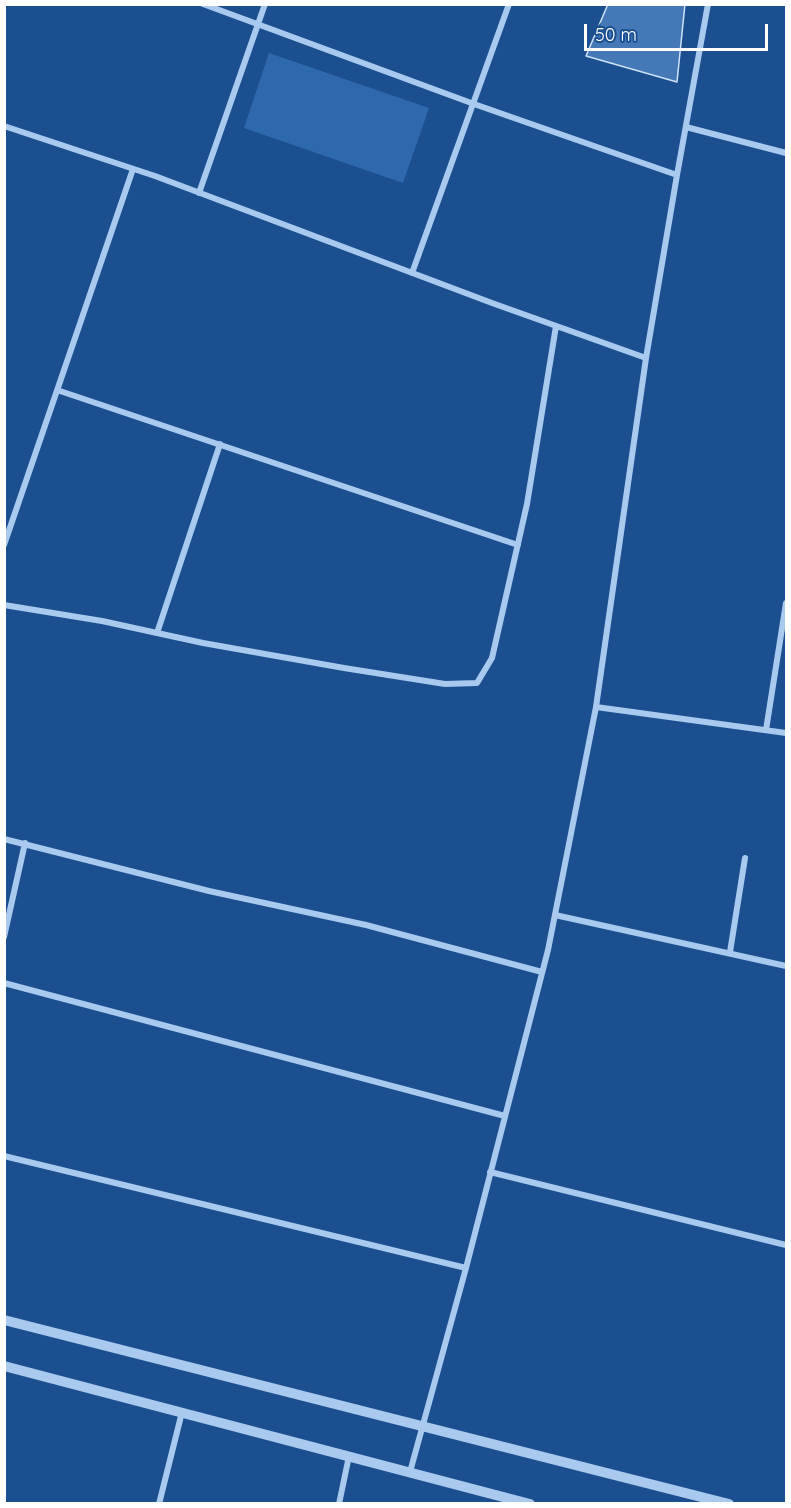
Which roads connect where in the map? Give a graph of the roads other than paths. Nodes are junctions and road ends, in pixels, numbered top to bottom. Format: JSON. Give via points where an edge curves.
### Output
{"nodes":[{"id":1,"x":203,"y":4,"type":"edge"},
{"id":2,"x":265,"y":4,"type":"edge"},
{"id":3,"x":509,"y":4,"type":"edge"},
{"id":4,"x":708,"y":4,"type":"edge"},
{"id":5,"x":257,"y":25,"type":"junction"},
{"id":6,"x":474,"y":104,"type":"junction"},
{"id":7,"x":4,"y":126,"type":"edge"},
{"id":8,"x":686,"y":127,"type":"junction"},
{"id":9,"x":786,"y":153,"type":"edge"},
{"id":10,"x":133,"y":169,"type":"junction"},
{"id":11,"x":677,"y":175,"type":"junction"},
{"id":12,"x":199,"y":193,"type":"junction"},
{"id":13,"x":412,"y":273,"type":"junction"},
{"id":14,"x":556,"y":326,"type":"junction"},
{"id":15,"x":646,"y":358,"type":"junction"},
{"id":16,"x":57,"y":390,"type":"junction"},
{"id":17,"x":220,"y":444,"type":"junction"},
{"id":18,"x":4,"y":545,"type":"edge"},
{"id":19,"x":518,"y":545,"type":"junction"},
{"id":20,"x":786,"y":603,"type":"edge"},
{"id":21,"x":4,"y":605,"type":"edge"},
{"id":22,"x":157,"y":633,"type":"junction"},
{"id":23,"x":596,"y":707,"type":"junction"},
{"id":24,"x":766,"y":730,"type":"junction"},
{"id":25,"x":786,"y":733,"type":"edge"},
{"id":26,"x":4,"y":839,"type":"edge"},
{"id":27,"x":25,"y":843,"type":"junction"},
{"id":28,"x":746,"y":858,"type":"dead end"},
{"id":29,"x":555,"y":915,"type":"junction"},
{"id":30,"x":6,"y":925,"type":"edge"},
{"id":31,"x":4,"y":937,"type":"edge"},
{"id":32,"x":730,"y":952,"type":"junction"},
{"id":33,"x":786,"y":966,"type":"edge"},
{"id":34,"x":542,"y":972,"type":"junction"},
{"id":35,"x":4,"y":983,"type":"edge"},
{"id":36,"x":505,"y":1116,"type":"junction"},
{"id":37,"x":4,"y":1156,"type":"edge"},
{"id":38,"x":490,"y":1172,"type":"junction"},
{"id":39,"x":786,"y":1245,"type":"edge"},
{"id":40,"x":466,"y":1268,"type":"junction"},
{"id":41,"x":4,"y":1320,"type":"edge"},
{"id":42,"x":4,"y":1366,"type":"edge"},
{"id":43,"x":182,"y":1412,"type":"junction"},
{"id":44,"x":423,"y":1426,"type":"junction"},
{"id":45,"x":349,"y":1456,"type":"junction"},
{"id":46,"x":410,"y":1472,"type":"junction"},
{"id":47,"x":159,"y":1503,"type":"edge"},
{"id":48,"x":339,"y":1503,"type":"edge"},
{"id":49,"x":530,"y":1503,"type":"edge"},
{"id":50,"x":729,"y":1503,"type":"edge"}],
"edges":[{"from":1,"to":5,"type":"street"},
{"from":2,"to":5,"type":"street"},
{"from":3,"to":6,"type":"street"},
{"from":4,"to":8,"type":"street"},
{"from":5,"to":6,"type":"street"},
{"from":5,"to":12,"type":"street"},
{"from":6,"to":11,"type":"street"},
{"from":6,"to":13,"type":"street"},
{"from":7,"to":10,"type":"street"},
{"from":8,"to":9,"type":"street"},
{"from":8,"to":11,"type":"street"},
{"from":10,"to":12,"type":"street"},
{"from":10,"to":16,"type":"street"},
{"from":11,"to":15,"type":"street"},
{"from":12,"to":13,"type":"street"},
{"from":13,"to":14,"type":"street"},
{"from":14,"to":15,"type":"street"},
{"from":14,"to":19,"type":"street"},
{"from":15,"to":23,"type":"street"},
{"from":16,"to":17,"type":"street"},
{"from":16,"to":18,"type":"street"},
{"from":17,"to":19,"type":"street"},
{"from":17,"to":22,"type":"street"},
{"from":19,"to":22,"type":"street","via":[[492,658],[477,682],[445,684]]},
{"from":20,"to":24,"type":"street"},
{"from":21,"to":22,"type":"street"},
{"from":23,"to":24,"type":"street"},
{"from":23,"to":29,"type":"street"},
{"from":24,"to":25,"type":"street"},
{"from":26,"to":27,"type":"street"},
{"from":27,"to":30,"type":"street"},
{"from":27,"to":34,"type":"street"},
{"from":28,"to":32,"type":"street"},
{"from":29,"to":32,"type":"street"},
{"from":29,"to":34,"type":"street"},
{"from":30,"to":31,"type":"street"},
{"from":32,"to":33,"type":"street"},
{"from":34,"to":36,"type":"street"},
{"from":35,"to":36,"type":"street"},
{"from":36,"to":38,"type":"street"},
{"from":37,"to":40,"type":"street"},
{"from":38,"to":39,"type":"street"},
{"from":38,"to":40,"type":"street"},
{"from":40,"to":44,"type":"street"},
{"from":41,"to":44,"type":"street"},
{"from":42,"to":43,"type":"street"},
{"from":43,"to":45,"type":"street"},
{"from":43,"to":47,"type":"street"},
{"from":44,"to":46,"type":"street"},
{"from":44,"to":50,"type":"street"},
{"from":45,"to":46,"type":"street"},
{"from":45,"to":48,"type":"street"},
{"from":46,"to":49,"type":"street"}]}
